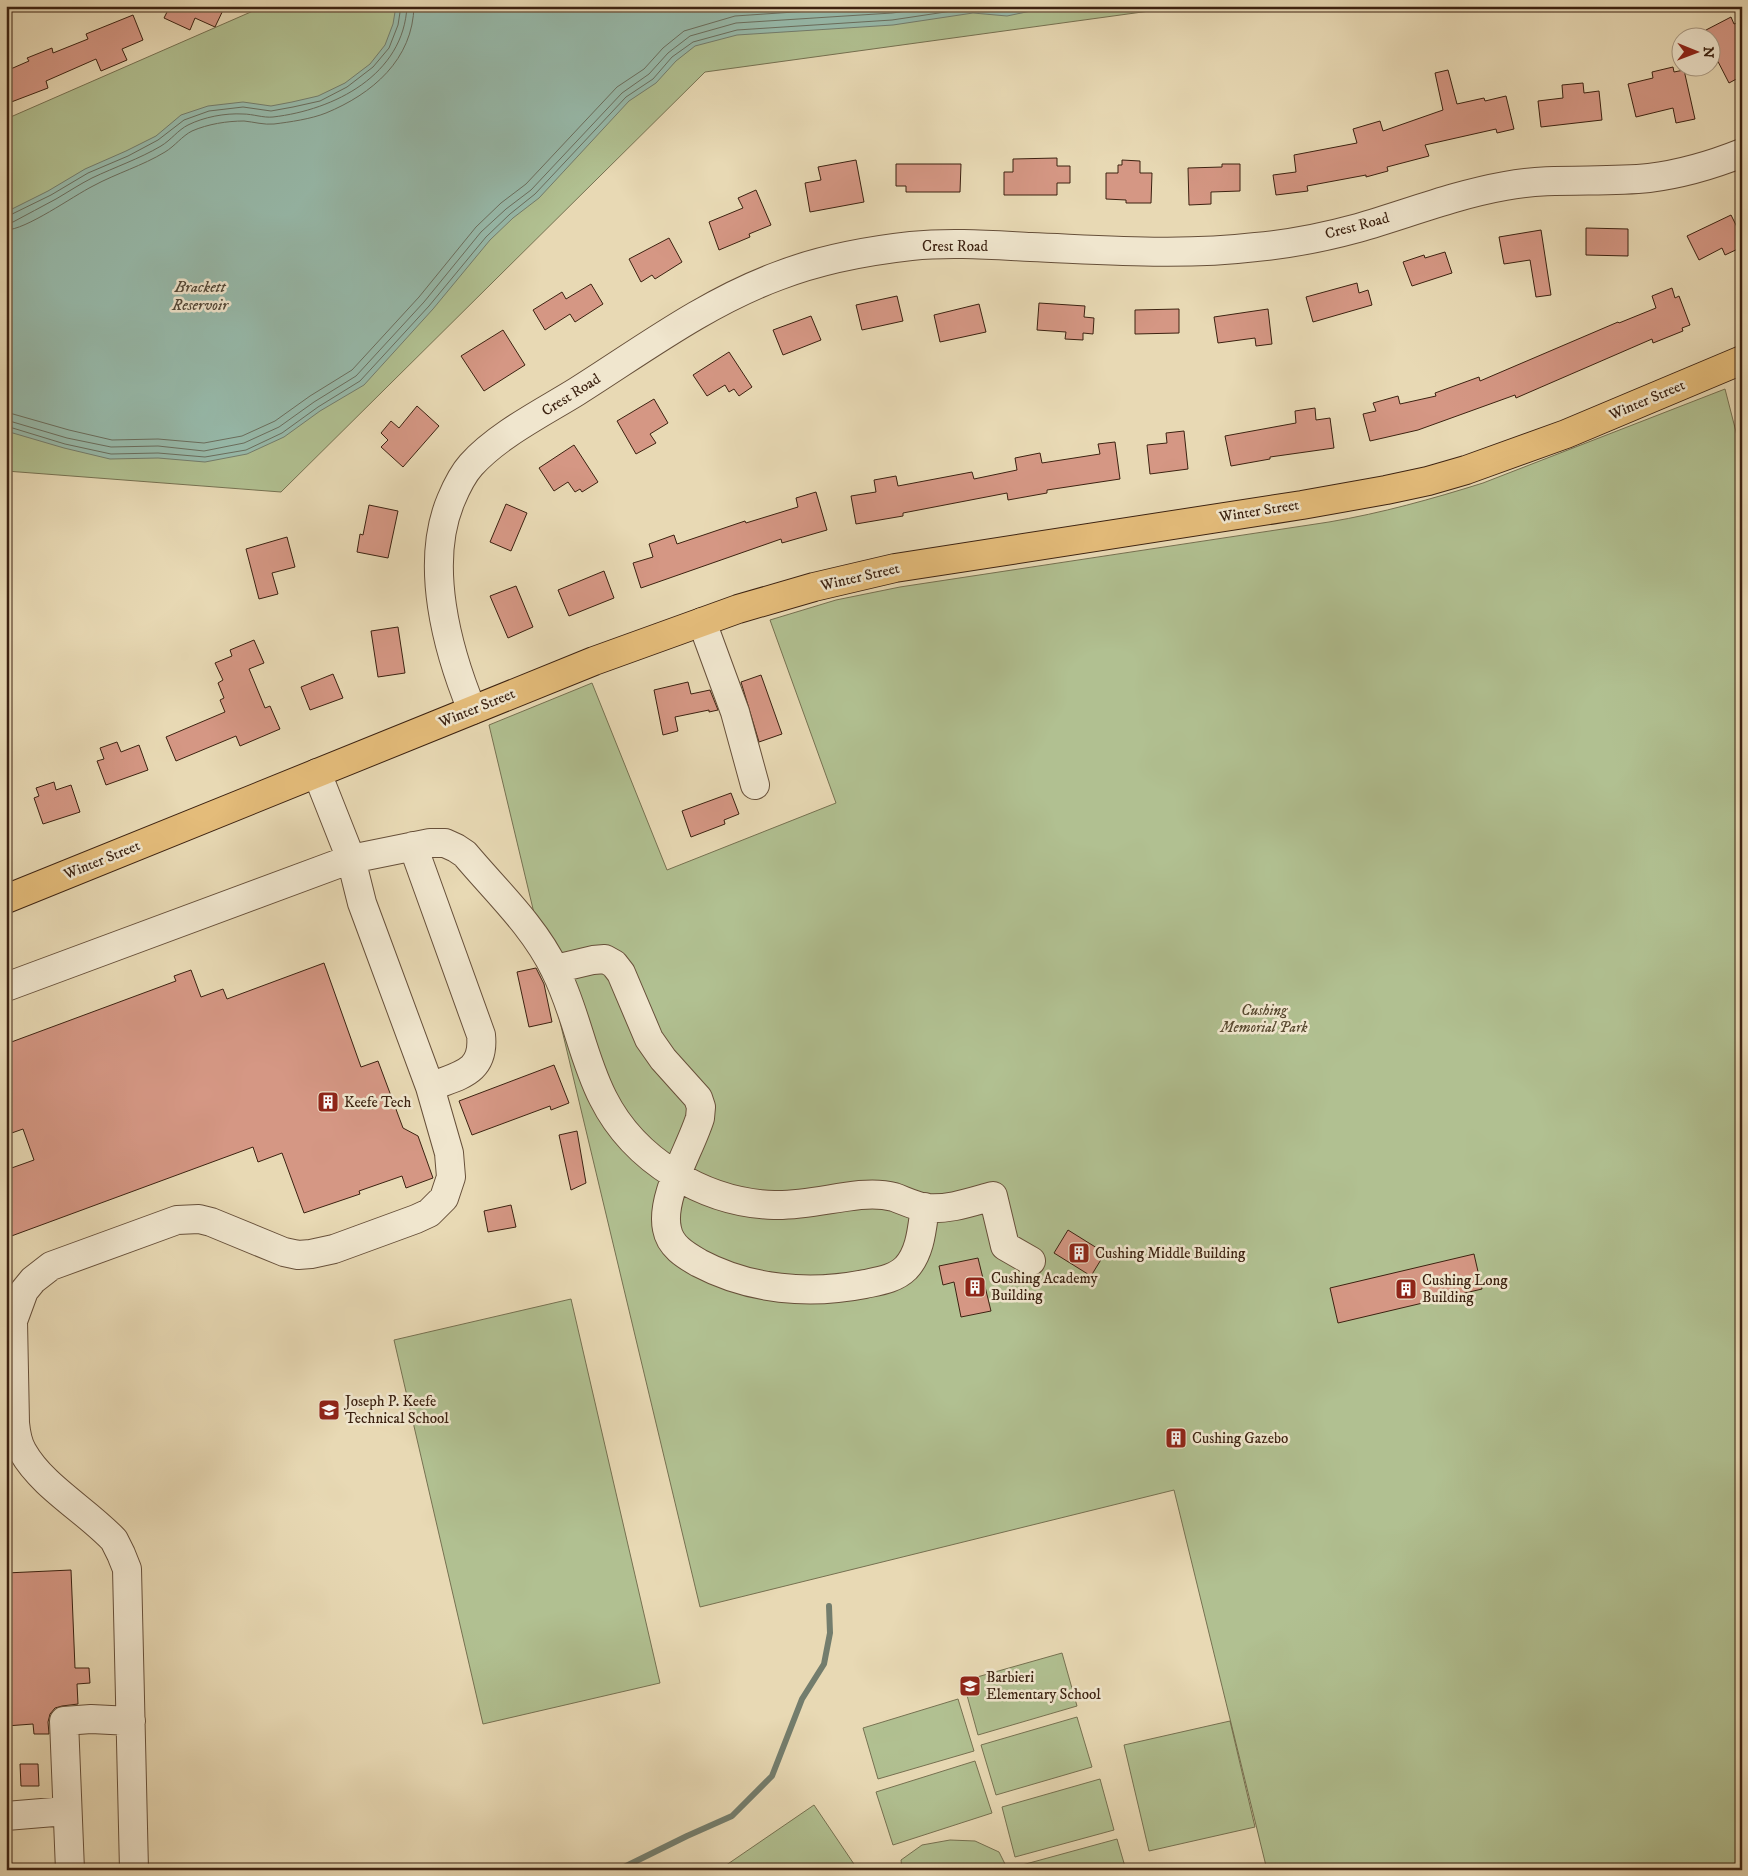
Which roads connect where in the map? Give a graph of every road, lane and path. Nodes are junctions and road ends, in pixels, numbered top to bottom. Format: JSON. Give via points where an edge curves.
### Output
{"nodes":[{"id":1,"x":1742,"y":153,"type":"edge"},
{"id":2,"x":1742,"y":360,"type":"edge"},
{"id":3,"x":702,"y":622,"type":"junction"},
{"id":4,"x":472,"y":710,"type":"junction"},
{"id":5,"x":317,"y":773,"type":"junction"},
{"id":6,"x":756,"y":785,"type":"dead end"},
{"id":7,"x":413,"y":846,"type":"junction"},
{"id":8,"x":351,"y":859,"type":"junction"},
{"id":9,"x":6,"y":899,"type":"edge"},
{"id":10,"x":555,"y":969,"type":"junction"},
{"id":11,"x":6,"y":987,"type":"edge"},
{"id":12,"x":430,"y":1087,"type":"junction"},
{"id":13,"x":677,"y":1177,"type":"junction"},
{"id":14,"x":925,"y":1208,"type":"junction"},
{"id":15,"x":1031,"y":1261,"type":"dead end"},
{"id":16,"x":131,"y":1721,"type":"junction"},
{"id":17,"x":66,"y":1811,"type":"junction"},
{"id":18,"x":6,"y":1816,"type":"edge"},
{"id":19,"x":70,"y":1870,"type":"edge"},
{"id":20,"x":134,"y":1870,"type":"edge"}],
"edges":[{"from":1,"to":4,"type":"street","name":"Crest Road","via":[[1699,168],[1657,177],[1508,185],[1444,200],[1361,227],[1271,245],[1143,252],[970,244],[910,246],[844,257],[757,285],[706,310],[509,434],[471,466],[459,482],[442,526],[438,570],[448,633]]},
{"from":2,"to":3,"type":"main road","name":"Winter Street","via":[[1566,434],[1428,481],[1302,505],[895,568],[814,587]]},
{"from":3,"to":4,"type":"main road","name":"Winter Street"},
{"from":3,"to":6,"type":"street","via":[[735,712]]},
{"from":4,"to":5,"type":"main road","name":"Winter Street"},
{"from":5,"to":8,"type":"street"},
{"from":5,"to":9,"type":"main road","name":"Winter Street"},
{"from":7,"to":8,"type":"street"},
{"from":7,"to":10,"type":"street","via":[[444,843],[464,854],[530,930]]},
{"from":7,"to":12,"type":"street","via":[[481,1035],[482,1047],[480,1058],[464,1074]]},
{"from":8,"to":11,"type":"street"},
{"from":8,"to":12,"type":"street","via":[[362,903]]},
{"from":10,"to":13,"type":"street","via":[[576,1019],[596,1081],[613,1115],[641,1149]]},
{"from":10,"to":13,"type":"street","via":[[593,960],[605,959],[614,964],[621,973],[649,1040],[698,1098],[700,1118]]},
{"from":12,"to":16,"type":"street","via":[[448,1153],[451,1178],[444,1198],[416,1219],[334,1249],[311,1254],[284,1252],[211,1222],[177,1220],[51,1266],[24,1292],[13,1321],[17,1439],[32,1466],[106,1531],[122,1554],[128,1586]]},
{"from":13,"to":14,"type":"street","via":[[700,1189],[748,1203],[798,1204],[878,1194]]},
{"from":13,"to":14,"type":"street","via":[[665,1218],[670,1240],[688,1257],[709,1268],[775,1288],[821,1290],[883,1281],[895,1276],[914,1257]]},
{"from":14,"to":15,"type":"street","via":[[950,1207],[993,1196],[1005,1246]]},
{"from":16,"to":17,"type":"street","via":[[64,1721]]},
{"from":16,"to":20,"type":"street"},
{"from":17,"to":18,"type":"street"},
{"from":17,"to":19,"type":"street"}]}
